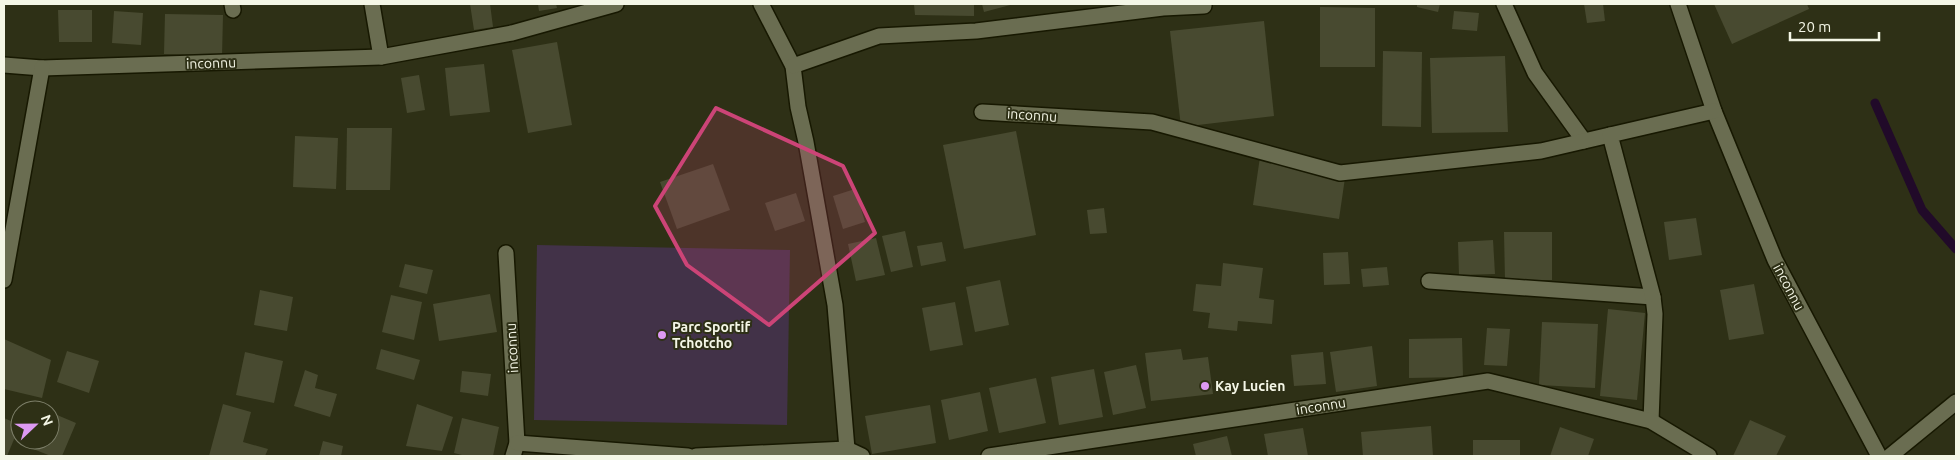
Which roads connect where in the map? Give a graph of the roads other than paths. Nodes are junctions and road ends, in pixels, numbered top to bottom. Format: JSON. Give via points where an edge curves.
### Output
{"nodes":[{"id":1,"x":372,"y":4,"type":"edge"},
{"id":2,"x":616,"y":4,"type":"edge"},
{"id":3,"x":761,"y":4,"type":"edge"},
{"id":4,"x":1204,"y":4,"type":"edge"},
{"id":5,"x":1504,"y":4,"type":"edge"},
{"id":6,"x":1678,"y":4,"type":"edge"},
{"id":7,"x":381,"y":57,"type":"junction"},
{"id":8,"x":4,"y":65,"type":"edge"},
{"id":9,"x":793,"y":66,"type":"junction"},
{"id":10,"x":42,"y":68,"type":"junction"},
{"id":11,"x":1714,"y":111,"type":"junction"},
{"id":12,"x":982,"y":112,"type":"dead end"},
{"id":13,"x":1610,"y":135,"type":"junction"},
{"id":14,"x":1584,"y":141,"type":"junction"},
{"id":15,"x":506,"y":253,"type":"dead end"},
{"id":16,"x":4,"y":280,"type":"edge"},
{"id":17,"x":1429,"y":281,"type":"dead end"},
{"id":18,"x":1653,"y":297,"type":"junction"},
{"id":19,"x":1956,"y":402,"type":"edge"},
{"id":20,"x":1651,"y":421,"type":"junction"},
{"id":21,"x":847,"y":449,"type":"junction"},
{"id":22,"x":515,"y":450,"type":"edge"},
{"id":23,"x":688,"y":456,"type":"edge"},
{"id":24,"x":696,"y":456,"type":"edge"},
{"id":25,"x":862,"y":456,"type":"edge"},
{"id":26,"x":989,"y":456,"type":"edge"},
{"id":27,"x":1709,"y":456,"type":"edge"},
{"id":28,"x":1879,"y":456,"type":"edge"},
{"id":29,"x":1890,"y":456,"type":"edge"}],
"edges":[{"from":1,"to":7,"type":"street"},
{"from":2,"to":7,"type":"street","name":"inconnu","via":[[512,33]]},
{"from":3,"to":9,"type":"street"},
{"from":4,"to":9,"type":"street","via":[[976,31],[879,36]]},
{"from":5,"to":14,"type":"street","via":[[1535,73]]},
{"from":6,"to":11,"type":"street","name":"inconnu"},
{"from":7,"to":10,"type":"street","name":"inconnu"},
{"from":8,"to":10,"type":"street","name":"inconnu"},
{"from":9,"to":21,"type":"street","via":[[835,305]]},
{"from":10,"to":16,"type":"street"},
{"from":11,"to":13,"type":"street","name":"inconnu"},
{"from":11,"to":28,"type":"street","name":"inconnu","via":[[1775,260]]},
{"from":12,"to":14,"type":"street","name":"inconnu","via":[[1152,122],[1340,173],[1541,151]]},
{"from":13,"to":14,"type":"street","name":"inconnu"},
{"from":13,"to":18,"type":"street"},
{"from":15,"to":22,"type":"street","name":"inconnu"},
{"from":17,"to":18,"type":"street"},
{"from":18,"to":20,"type":"street"},
{"from":19,"to":29,"type":"street"},
{"from":20,"to":26,"type":"street","name":"inconnu","via":[[1488,381]]},
{"from":20,"to":27,"type":"street","name":"inconnu"},
{"from":21,"to":24,"type":"street"},
{"from":21,"to":25,"type":"street"},
{"from":22,"to":23,"type":"street","name":"inconnu"}]}
